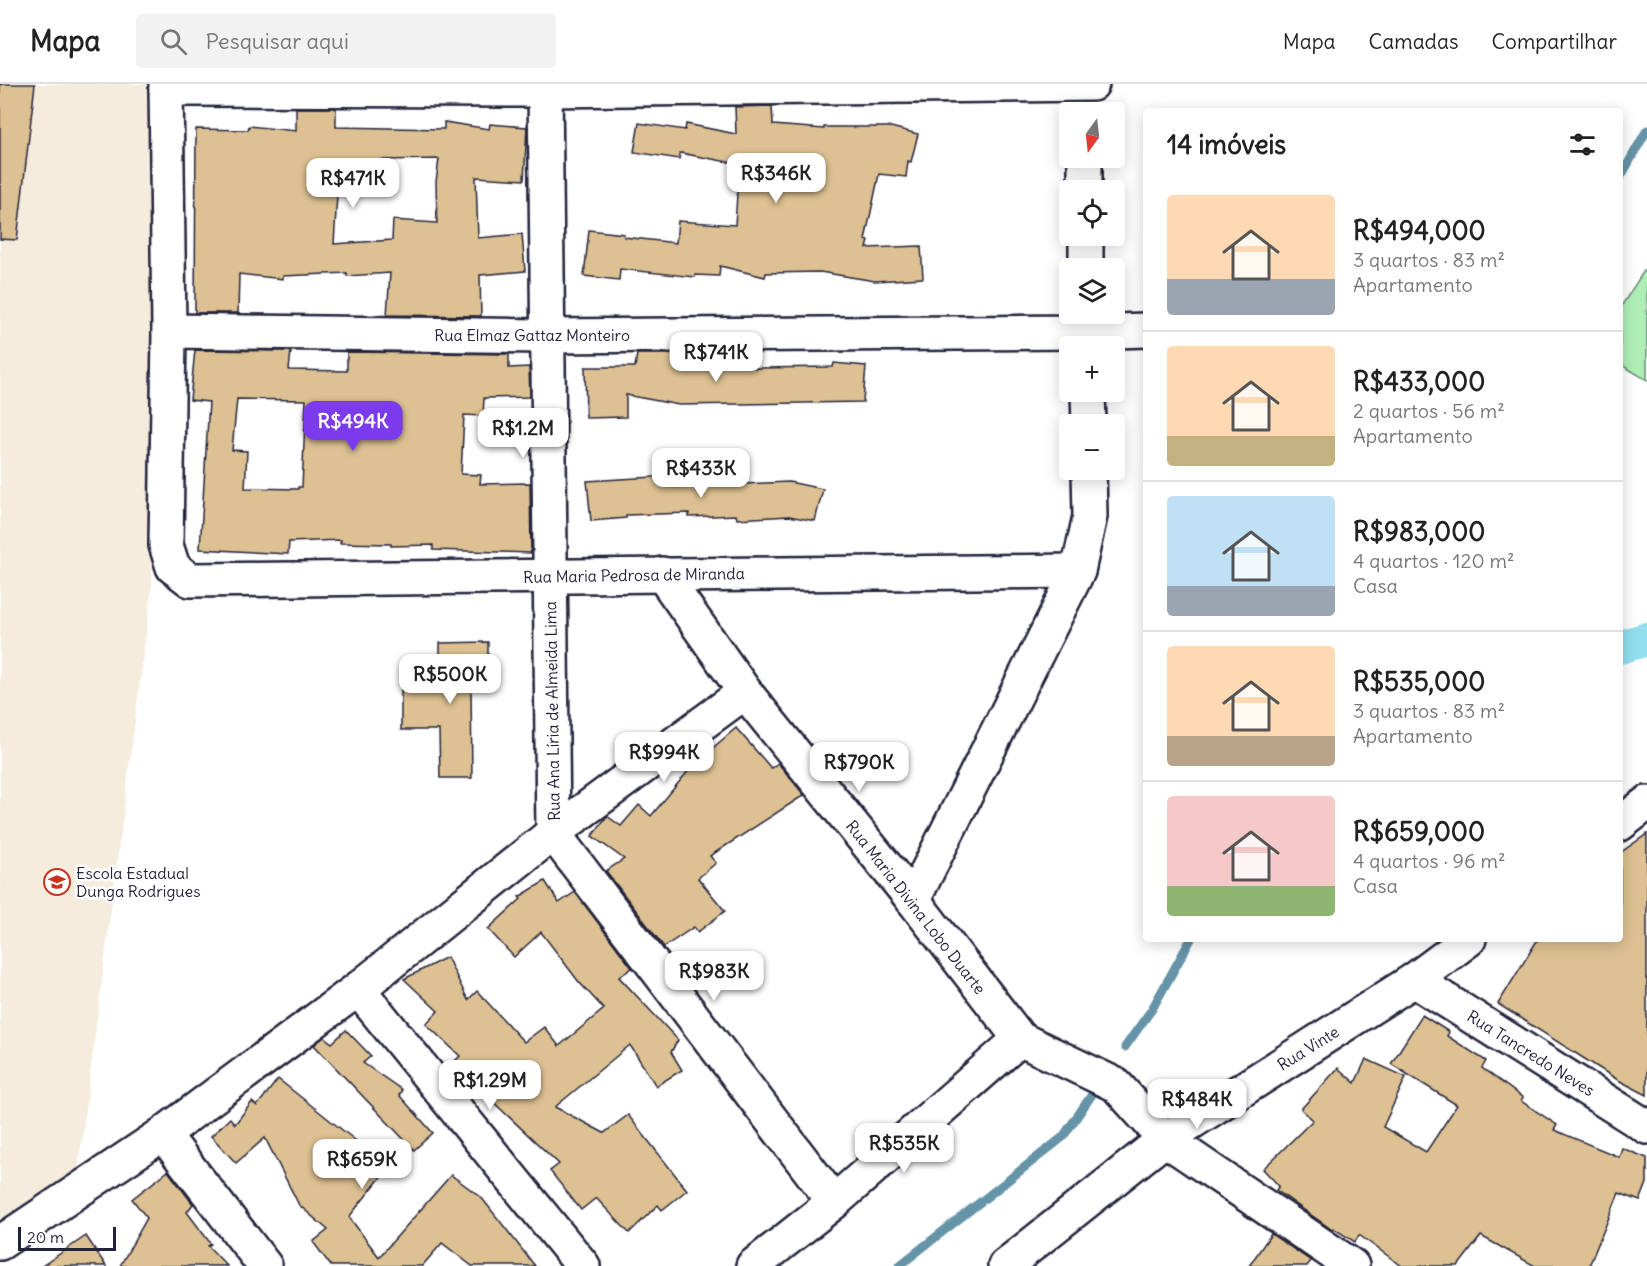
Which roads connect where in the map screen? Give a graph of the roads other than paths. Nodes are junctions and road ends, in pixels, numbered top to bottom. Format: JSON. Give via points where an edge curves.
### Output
{"nodes":[{"id":1,"x":1084,"y":84,"type":"edge"},
{"id":2,"x":1092,"y":84,"type":"edge"},
{"id":3,"x":166,"y":86,"type":"edge"},
{"id":4,"x":545,"y":87,"type":"edge"},
{"id":5,"x":1084,"y":102,"type":"edge"},
{"id":6,"x":1143,"y":330,"type":"edge"},
{"id":7,"x":169,"y":331,"type":"junction"},
{"id":8,"x":1087,"y":331,"type":"edge"},
{"id":9,"x":547,"y":336,"type":"junction"},
{"id":10,"x":1089,"y":480,"type":"edge"},
{"id":11,"x":1078,"y":571,"type":"junction"},
{"id":12,"x":663,"y":574,"type":"junction"},
{"id":13,"x":550,"y":576,"type":"junction"},
{"id":14,"x":744,"y":692,"type":"junction"},
{"id":15,"x":553,"y":833,"type":"junction"},
{"id":16,"x":913,"y":900,"type":"junction"},
{"id":17,"x":1464,"y":942,"type":"edge"},
{"id":18,"x":1414,"y":980,"type":"junction"},
{"id":19,"x":358,"y":989,"type":"junction"},
{"id":20,"x":1020,"y":1038,"type":"junction"},
{"id":21,"x":1647,"y":1127,"type":"edge"},
{"id":22,"x":163,"y":1134,"type":"junction"},
{"id":23,"x":1165,"y":1139,"type":"junction"},
{"id":24,"x":834,"y":1202,"type":"junction"},
{"id":25,"x":0,"y":1243,"type":"edge"},
{"id":26,"x":266,"y":1266,"type":"edge"},
{"id":27,"x":583,"y":1266,"type":"edge"},
{"id":28,"x":753,"y":1266,"type":"edge"},
{"id":29,"x":1005,"y":1266,"type":"edge"},
{"id":30,"x":1352,"y":1266,"type":"edge"}],
"edges":[{"from":1,"to":2,"type":"street"},
{"from":1,"to":4,"type":"street"},
{"from":1,"to":5,"type":"street"},
{"from":3,"to":4,"type":"street"},
{"from":3,"to":7,"type":"street"},
{"from":4,"to":9,"type":"street","name":"Rua Ana Líria de Almeida Lima"},
{"from":6,"to":8,"type":"street","name":"Rua Elmaz Gattaz Monteiro"},
{"from":7,"to":9,"type":"street","name":"Rua Elmaz Gattaz Monteiro"},
{"from":7,"to":13,"type":"street","name":"Rua Maria Pedrosa de Miranda","via":[[166,545],[173,567],[190,580]]},
{"from":8,"to":9,"type":"street","name":"Rua Elmaz Gattaz Monteiro"},
{"from":9,"to":13,"type":"street","name":"Rua Ana Líria de Almeida Lima"},
{"from":10,"to":11,"type":"street","via":[[1090,516]]},
{"from":11,"to":12,"type":"street","name":"Rua Maria Pedrosa de Miranda"},
{"from":11,"to":16,"type":"street"},
{"from":12,"to":13,"type":"street","name":"Rua Maria Pedrosa de Miranda"},
{"from":12,"to":14,"type":"street","name":"Rua Maria Divina Lobo Duarte"},
{"from":13,"to":15,"type":"street","name":"Rua Ana Líria de Almeida Lima"},
{"from":14,"to":15,"type":"street"},
{"from":14,"to":16,"type":"street","name":"Rua Maria Divina Lobo Duarte"},
{"from":15,"to":19,"type":"street"},
{"from":15,"to":24,"type":"street"},
{"from":16,"to":20,"type":"street","name":"Rua Maria Divina Lobo Duarte"},
{"from":17,"to":18,"type":"street","name":"Rua Vinte"},
{"from":18,"to":21,"type":"street","name":"Rua Tancredo Neves"},
{"from":18,"to":23,"type":"street","name":"Rua Vinte"},
{"from":19,"to":22,"type":"street"},
{"from":19,"to":27,"type":"street"},
{"from":20,"to":23,"type":"street","via":[[1116,1085]]},
{"from":20,"to":24,"type":"street"},
{"from":22,"to":25,"type":"street"},
{"from":22,"to":26,"type":"street"},
{"from":23,"to":29,"type":"street","name":"Rua Vinte"},
{"from":23,"to":30,"type":"street"},
{"from":24,"to":28,"type":"street"}]}
